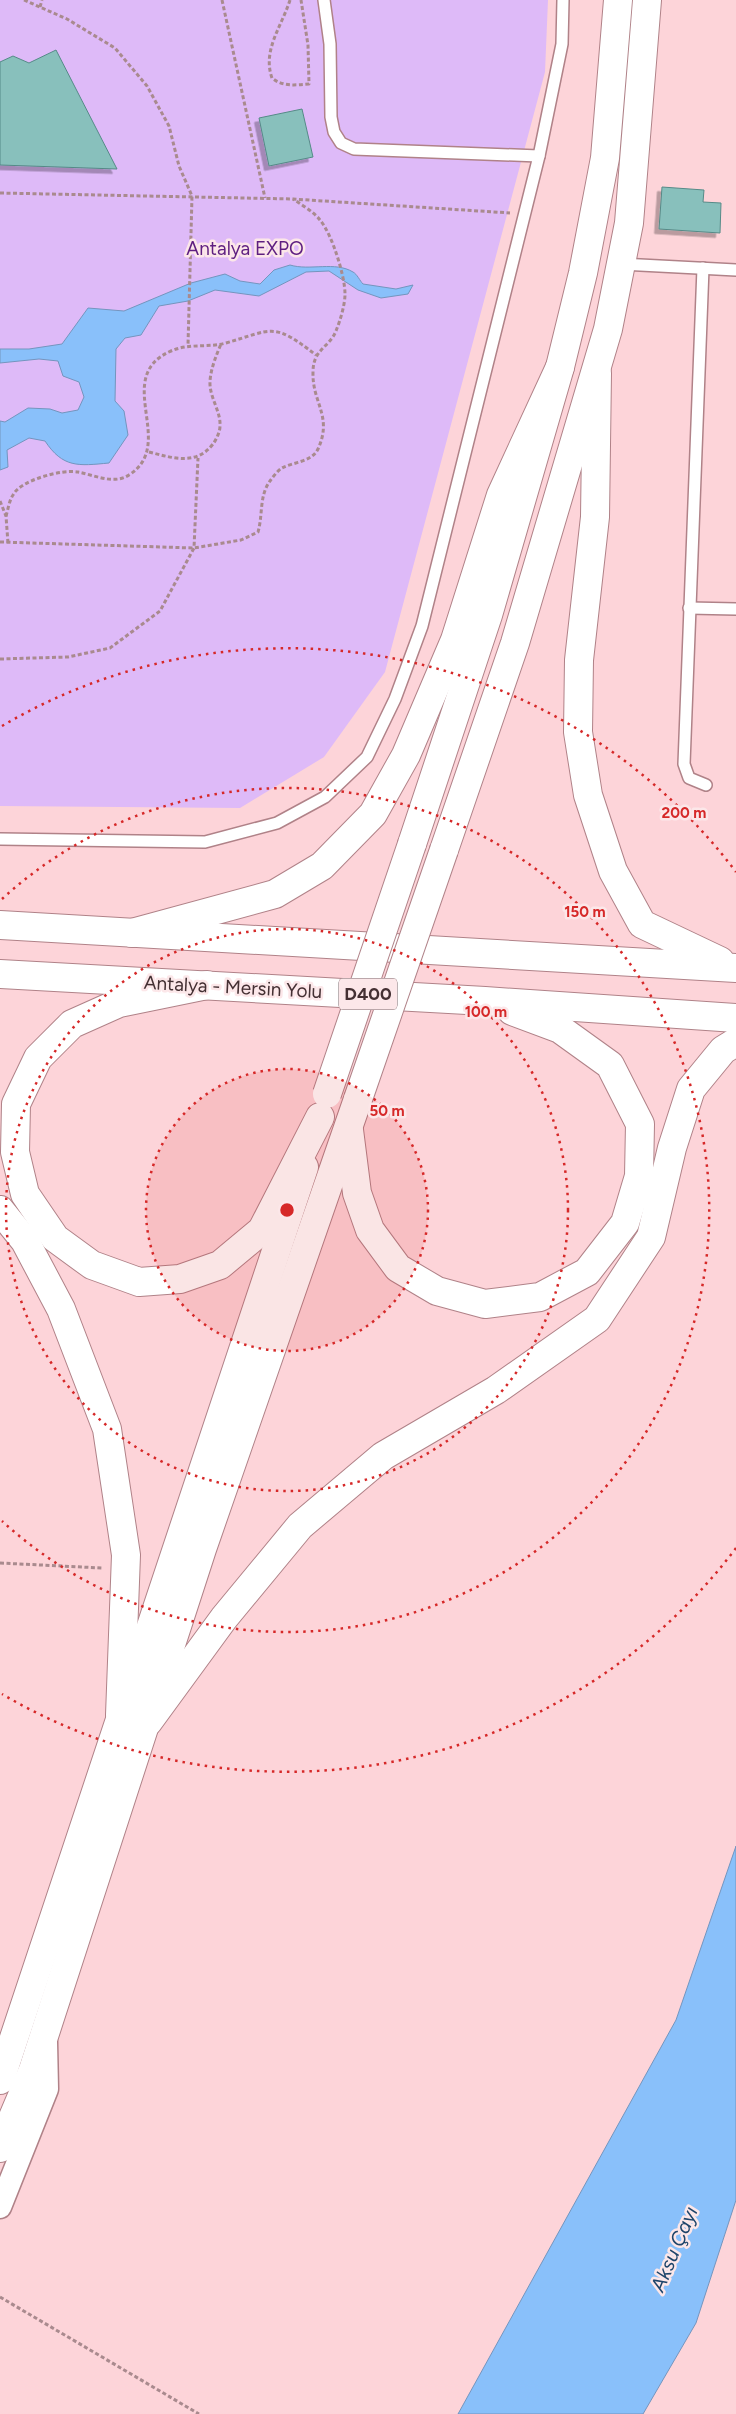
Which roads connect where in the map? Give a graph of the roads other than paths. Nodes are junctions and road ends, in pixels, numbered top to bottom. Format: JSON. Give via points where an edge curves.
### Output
{"nodes":[{"id":1,"x":324,"y":0,"type":"edge"},
{"id":2,"x":563,"y":0,"type":"edge"},
{"id":3,"x":618,"y":0,"type":"edge"},
{"id":4,"x":647,"y":0,"type":"edge"},
{"id":5,"x":539,"y":156,"type":"junction"},
{"id":6,"x":621,"y":264,"type":"junction"},
{"id":7,"x":703,"y":268,"type":"junction"},
{"id":8,"x":736,"y":270,"type":"edge"},
{"id":9,"x":560,"y":367,"type":"junction"},
{"id":10,"x":597,"y":373,"type":"junction"},
{"id":11,"x":689,"y":608,"type":"junction"},
{"id":12,"x":736,"y":609,"type":"edge"},
{"id":13,"x":706,"y":785,"type":"dead end"},
{"id":14,"x":0,"y":839,"type":"edge"},
{"id":15,"x":0,"y":925,"type":"edge"},
{"id":16,"x":132,"y":933,"type":"junction"},
{"id":17,"x":734,"y":968,"type":"edge"},
{"id":18,"x":0,"y":974,"type":"edge"},
{"id":19,"x":207,"y":985,"type":"junction"},
{"id":20,"x":485,"y":1001,"type":"junction"},
{"id":21,"x":736,"y":1018,"type":"edge"},
{"id":22,"x":736,"y":1042,"type":"edge"},
{"id":23,"x":323,"y":1106,"type":"junction"},
{"id":24,"x":349,"y":1130,"type":"junction"},
{"id":25,"x":0,"y":1210,"type":"edge"},
{"id":26,"x":120,"y":1715,"type":"junction"},
{"id":27,"x":148,"y":1722,"type":"junction"},
{"id":28,"x":10,"y":2030,"type":"edge"},
{"id":29,"x":46,"y":2030,"type":"junction"},
{"id":30,"x":0,"y":2080,"type":"edge"},
{"id":31,"x":0,"y":2148,"type":"edge"},
{"id":32,"x":2,"y":2194,"type":"edge"}],
"edges":[{"from":1,"to":5,"type":"lane","via":[[330,44],[331,117],[334,132],[341,143],[354,149]]},
{"from":2,"to":5,"type":"lane","via":[[562,44]]},
{"from":3,"to":9,"type":"main road","via":[[605,158],[583,273]]},
{"from":4,"to":6,"type":"main road","via":[[629,223]]},
{"from":5,"to":14,"type":"lane","via":[[422,626],[396,699],[368,756],[324,797],[277,823],[205,842]]},
{"from":6,"to":7,"type":"lane"},
{"from":6,"to":10,"type":"main road"},
{"from":7,"to":8,"type":"lane"},
{"from":7,"to":11,"type":"lane"},
{"from":9,"to":16,"type":"main road","via":[[501,495],[455,640],[406,756],[373,814],[322,866],[275,894]]},
{"from":9,"to":23,"type":"main road","bridge":true,"via":[[488,615]]},
{"from":10,"to":17,"type":"main road","via":[[595,517],[579,660],[578,732],[588,795],[613,871],[642,924]]},
{"from":10,"to":24,"type":"main road","bridge":true,"via":[[515,642]]},
{"from":11,"to":12,"type":"lane"},
{"from":11,"to":13,"type":"lane","via":[[684,764],[689,778]]},
{"from":15,"to":16,"type":"main road"},
{"from":16,"to":17,"type":"main road"},
{"from":18,"to":19,"type":"main road","name":"Antalya - Mersin Yolu","number":"D400"},
{"from":19,"to":20,"type":"main road","name":"Antalya - Mersin Yolu","number":"D400"},
{"from":19,"to":23,"type":"main road","via":[[112,1006],[72,1024],[38,1058],[16,1104],[14,1152],[25,1194],[55,1238],[92,1264],[139,1282],[180,1278],[220,1265],[262,1230]]},
{"from":20,"to":21,"type":"main road","name":"Antalya - Mersin Yolu","number":"D400"},
{"from":20,"to":24,"type":"main road","via":[[560,1029],[610,1065],[640,1124],[640,1176],[625,1223],[586,1272],[540,1297],[485,1304],[437,1291],[398,1268],[370,1230],[358,1193]]},
{"from":22,"to":27,"type":"main road","via":[[723,1050],[691,1089],[672,1148],[651,1237],[597,1319],[496,1390],[383,1456],[300,1526],[224,1618]]},
{"from":23,"to":26,"type":"main road"},
{"from":24,"to":27,"type":"main road","via":[[202,1549]]},
{"from":25,"to":26,"type":"main road","via":[[25,1241],[61,1309],[108,1429],[126,1556]]},
{"from":26,"to":28,"type":"main road"},
{"from":27,"to":29,"type":"main road"},
{"from":28,"to":30,"type":"main road"},
{"from":29,"to":31,"type":"main road"},
{"from":29,"to":32,"type":"street","via":[[47,2089]]}]}
